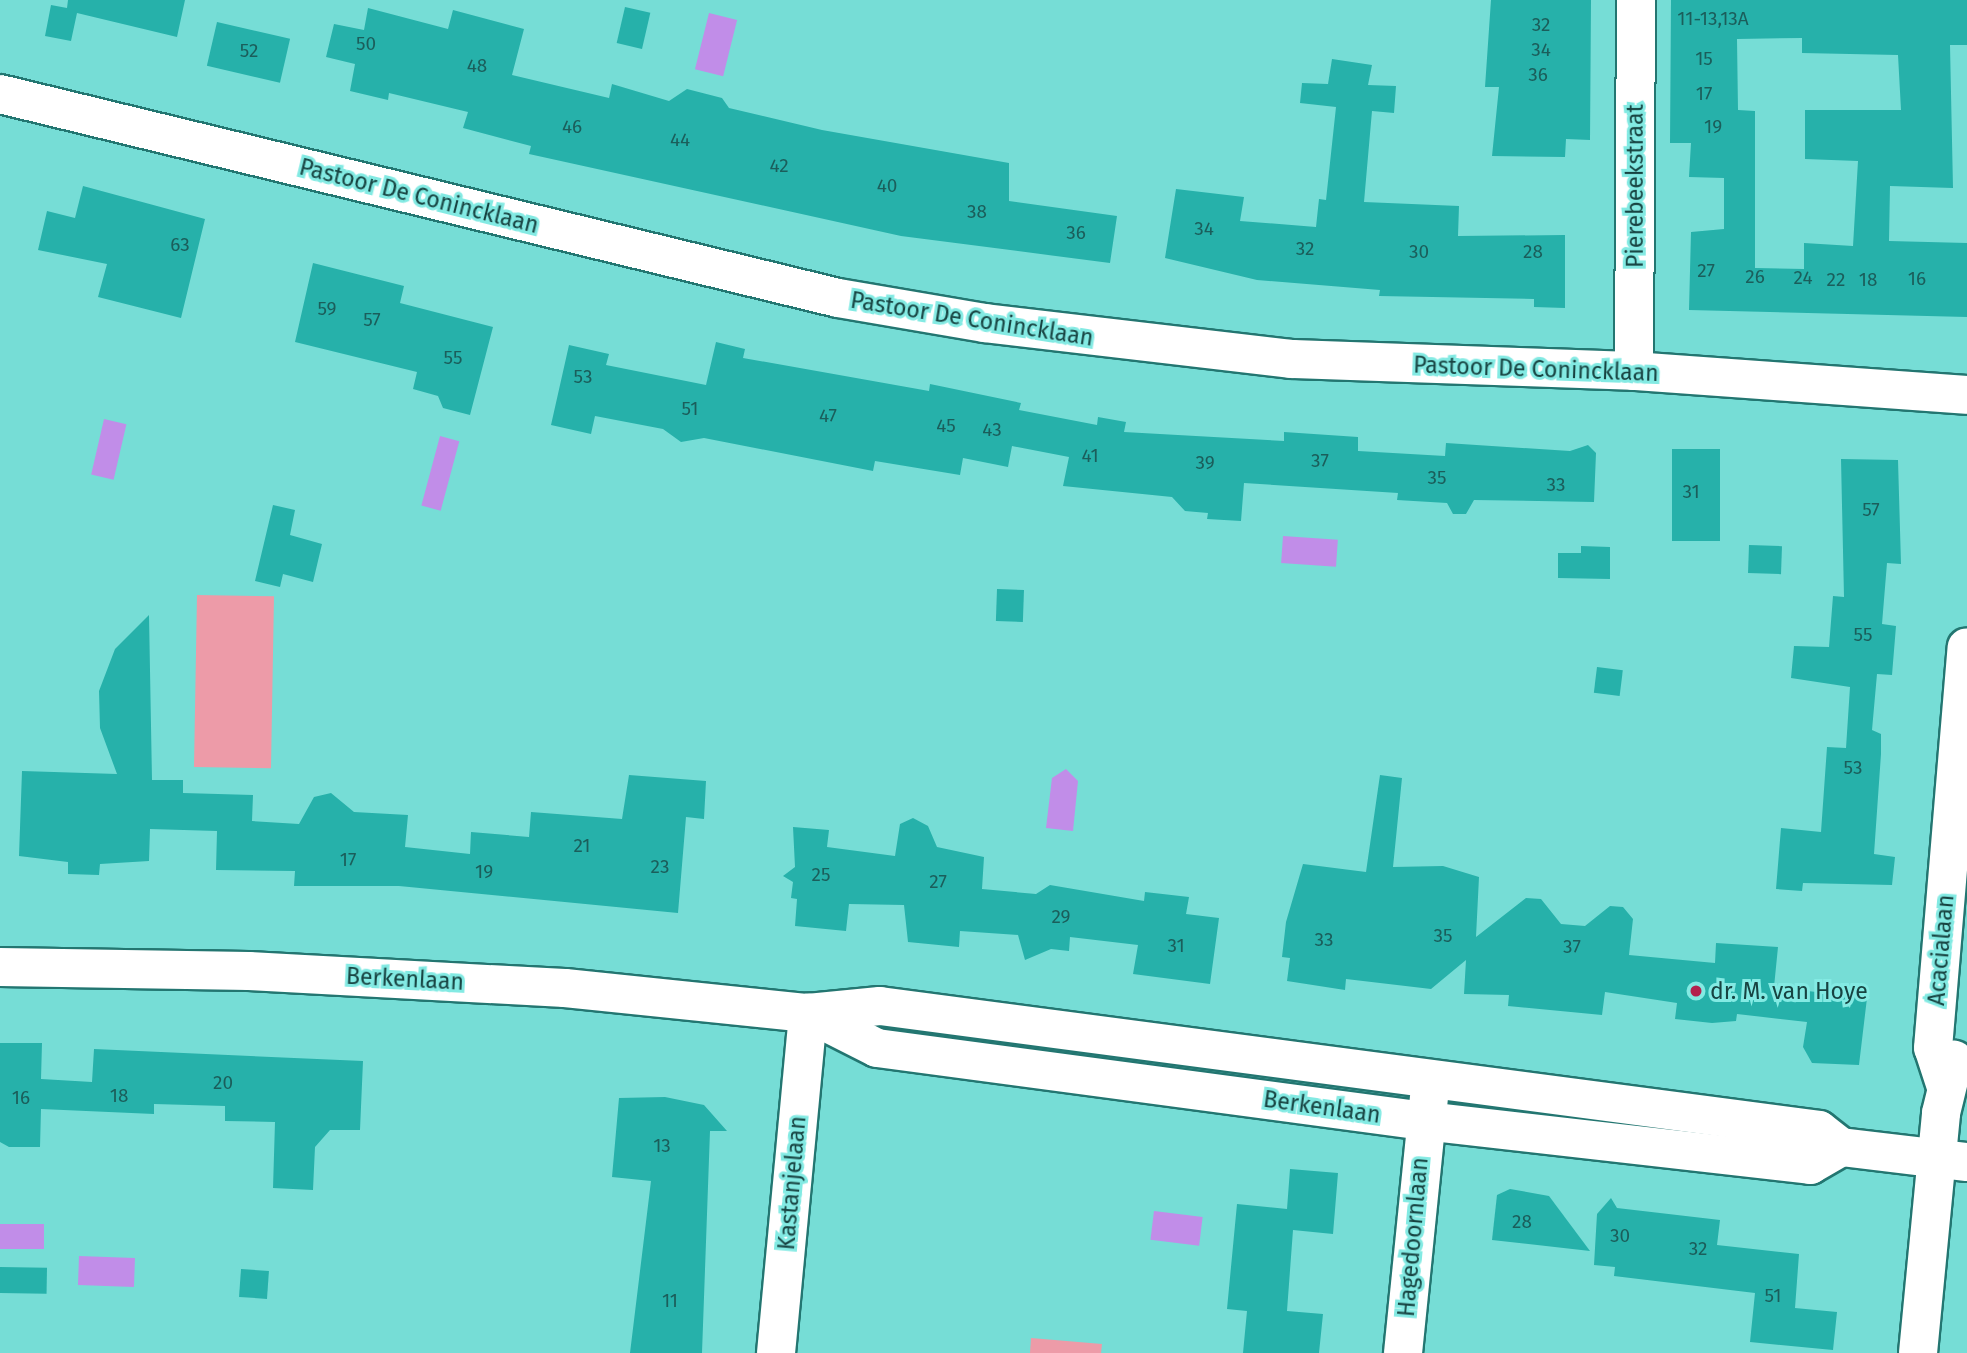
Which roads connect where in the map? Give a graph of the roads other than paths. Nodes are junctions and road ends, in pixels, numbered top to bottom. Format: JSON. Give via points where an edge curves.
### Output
{"nodes":[{"id":1,"x":1636,"y":0,"type":"edge"},
{"id":2,"x":0,"y":94,"type":"edge"},
{"id":3,"x":1634,"y":371,"type":"junction"},
{"id":4,"x":1967,"y":395,"type":"edge"},
{"id":5,"x":1967,"y":647,"type":"edge"},
{"id":6,"x":1967,"y":947,"type":"edge"},
{"id":7,"x":0,"y":967,"type":"edge"},
{"id":8,"x":808,"y":1013,"type":"junction"},
{"id":9,"x":1431,"y":1079,"type":"junction"},
{"id":10,"x":1945,"y":1084,"type":"junction"},
{"id":11,"x":1425,"y":1121,"type":"junction"},
{"id":12,"x":1841,"y":1147,"type":"junction"},
{"id":13,"x":1952,"y":1160,"type":"edge"},
{"id":14,"x":776,"y":1353,"type":"edge"},
{"id":15,"x":1403,"y":1353,"type":"edge"},
{"id":16,"x":1918,"y":1353,"type":"edge"}],
"edges":[{"from":1,"to":3,"type":"street","name":"Pierebeekstraat"},
{"from":2,"to":3,"type":"street","name":"Pastoor De Conincklaan","via":[[905,309],[1110,341],[1291,359]]},
{"from":3,"to":4,"type":"street","name":"Pastoor De Conincklaan"},
{"from":5,"to":10,"type":"street","name":"Acacialaan","via":[[1933,1048]]},
{"from":6,"to":10,"type":"street","name":"Acacialaan","via":[[1958,1050]]},
{"from":7,"to":8,"type":"street","name":"Berkenlaan","via":[[248,971],[565,988]]},
{"from":8,"to":9,"type":"street","name":"Berkenlaan","via":[[880,1006]]},
{"from":8,"to":11,"type":"street","name":"Berkenlaan","via":[[877,1048]]},
{"from":8,"to":14,"type":"street","name":"Kastanjelaan"},
{"from":9,"to":11,"type":"street","name":"Hagedoornlaan"},
{"from":9,"to":12,"type":"street","name":"Berkenlaan","via":[[1819,1130]]},
{"from":10,"to":13,"type":"street","name":"Acacialaan"},
{"from":11,"to":12,"type":"street","name":"Berkenlaan","via":[[1810,1165]]},
{"from":11,"to":15,"type":"street","name":"Hagedoornlaan"},
{"from":12,"to":13,"type":"street","name":"Berkenlaan"},
{"from":13,"to":16,"type":"street","name":"Acacialaan"}]}
